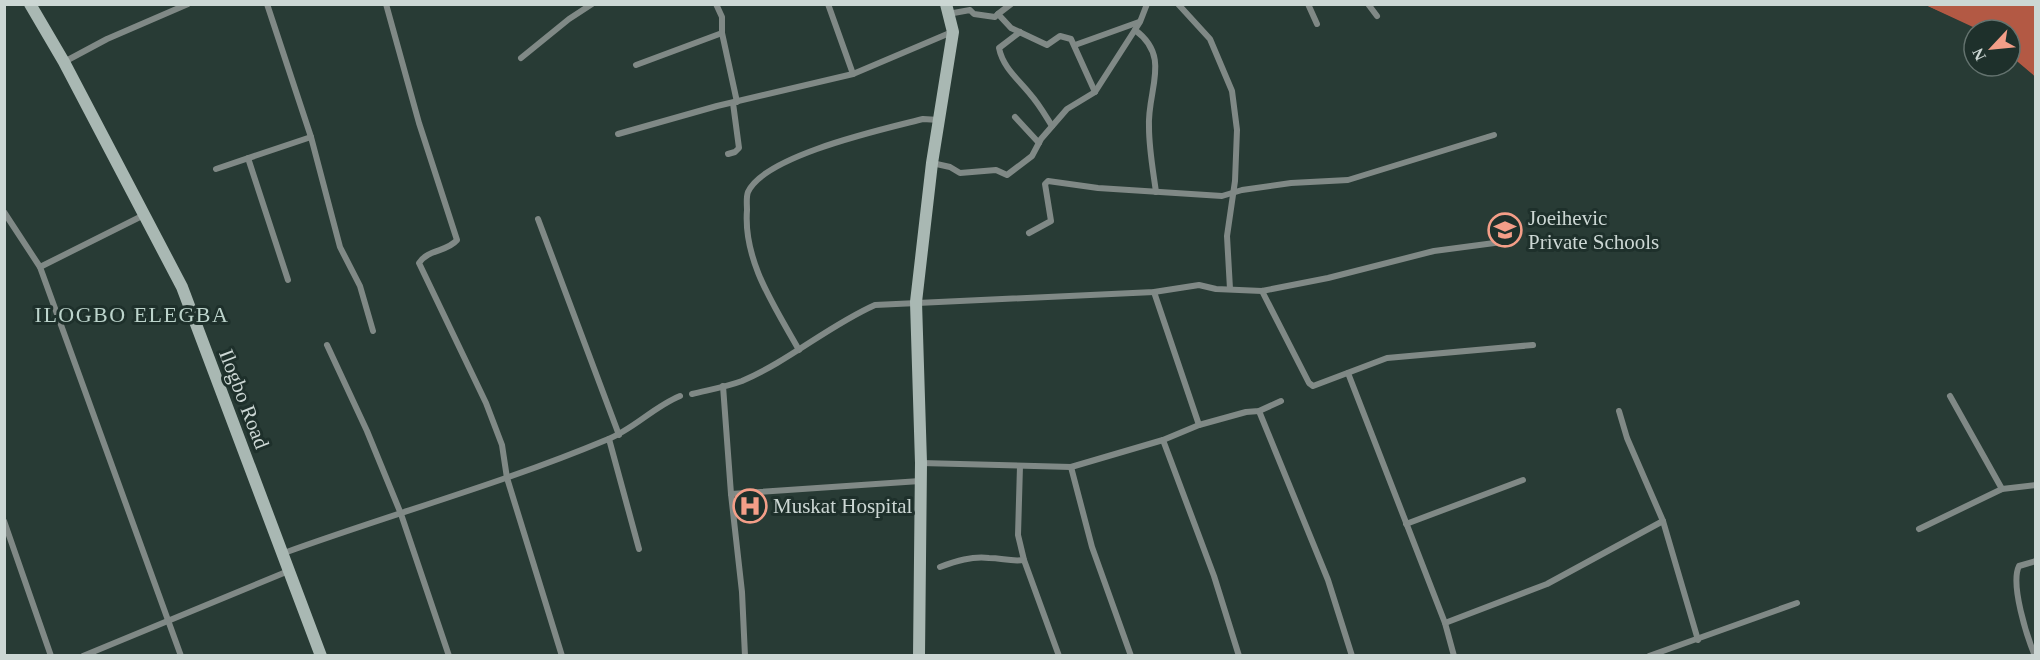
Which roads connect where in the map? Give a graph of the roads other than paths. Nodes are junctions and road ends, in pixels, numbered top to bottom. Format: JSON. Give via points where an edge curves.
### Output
{"nodes":[{"id":1,"x":30,"y":4,"type":"edge"},
{"id":2,"x":188,"y":4,"type":"edge"},
{"id":3,"x":267,"y":4,"type":"edge"},
{"id":4,"x":386,"y":4,"type":"edge"},
{"id":5,"x":592,"y":4,"type":"edge"},
{"id":6,"x":716,"y":4,"type":"edge"},
{"id":7,"x":828,"y":4,"type":"edge"},
{"id":8,"x":1011,"y":4,"type":"edge"},
{"id":9,"x":1147,"y":4,"type":"edge"},
{"id":10,"x":1178,"y":4,"type":"edge"},
{"id":11,"x":1308,"y":4,"type":"edge"},
{"id":12,"x":1368,"y":4,"type":"edge"},
{"id":13,"x":169,"y":8,"type":"edge"},
{"id":14,"x":947,"y":9,"type":"edge"},
{"id":15,"x":998,"y":14,"type":"junction"},
{"id":16,"x":1377,"y":16,"type":"dead end"},
{"id":17,"x":1140,"y":22,"type":"junction"},
{"id":18,"x":1317,"y":24,"type":"dead end"},
{"id":19,"x":1134,"y":30,"type":"junction"},
{"id":20,"x":953,"y":32,"type":"junction"},
{"id":21,"x":1020,"y":32,"type":"junction"},
{"id":22,"x":722,"y":33,"type":"junction"},
{"id":23,"x":1075,"y":45,"type":"junction"},
{"id":24,"x":521,"y":58,"type":"dead end"},
{"id":25,"x":64,"y":62,"type":"junction"},
{"id":26,"x":636,"y":65,"type":"dead end"},
{"id":27,"x":853,"y":74,"type":"junction"},
{"id":28,"x":1095,"y":92,"type":"junction"},
{"id":29,"x":735,"y":102,"type":"junction"},
{"id":30,"x":1015,"y":117,"type":"dead end"},
{"id":31,"x":939,"y":120,"type":"junction"},
{"id":32,"x":1052,"y":126,"type":"junction"},
{"id":33,"x":618,"y":134,"type":"dead end"},
{"id":34,"x":1494,"y":135,"type":"dead end"},
{"id":35,"x":311,"y":137,"type":"junction"},
{"id":36,"x":1039,"y":143,"type":"junction"},
{"id":37,"x":728,"y":154,"type":"dead end"},
{"id":38,"x":248,"y":158,"type":"junction"},
{"id":39,"x":932,"y":163,"type":"junction"},
{"id":40,"x":216,"y":169,"type":"dead end"},
{"id":41,"x":1156,"y":192,"type":"junction"},
{"id":42,"x":1232,"y":194,"type":"junction"},
{"id":43,"x":4,"y":212,"type":"edge"},
{"id":44,"x":144,"y":215,"type":"junction"},
{"id":45,"x":538,"y":219,"type":"dead end"},
{"id":46,"x":1029,"y":233,"type":"dead end"},
{"id":47,"x":1502,"y":242,"type":"dead end"},
{"id":48,"x":40,"y":267,"type":"junction"},
{"id":49,"x":288,"y":280,"type":"dead end"},
{"id":50,"x":1230,"y":289,"type":"junction"},
{"id":51,"x":1262,"y":291,"type":"junction"},
{"id":52,"x":1154,"y":292,"type":"junction"},
{"id":53,"x":916,"y":302,"type":"junction"},
{"id":54,"x":373,"y":331,"type":"dead end"},
{"id":55,"x":327,"y":345,"type":"dead end"},
{"id":56,"x":1533,"y":345,"type":"dead end"},
{"id":57,"x":799,"y":350,"type":"junction"},
{"id":58,"x":1348,"y":373,"type":"junction"},
{"id":59,"x":723,"y":387,"type":"junction"},
{"id":60,"x":692,"y":394,"type":"dead end"},
{"id":61,"x":680,"y":396,"type":"dead end"},
{"id":62,"x":1950,"y":396,"type":"dead end"},
{"id":63,"x":1281,"y":401,"type":"dead end"},
{"id":64,"x":1259,"y":411,"type":"junction"},
{"id":65,"x":1619,"y":411,"type":"dead end"},
{"id":66,"x":1199,"y":425,"type":"junction"},
{"id":67,"x":619,"y":435,"type":"junction"},
{"id":68,"x":609,"y":439,"type":"junction"},
{"id":69,"x":1163,"y":440,"type":"junction"},
{"id":70,"x":921,"y":463,"type":"junction"},
{"id":71,"x":1020,"y":466,"type":"junction"},
{"id":72,"x":1071,"y":467,"type":"junction"},
{"id":73,"x":507,"y":478,"type":"junction"},
{"id":74,"x":1523,"y":480,"type":"dead end"},
{"id":75,"x":920,"y":481,"type":"junction"},
{"id":76,"x":2036,"y":485,"type":"edge"},
{"id":77,"x":2002,"y":489,"type":"junction"},
{"id":78,"x":731,"y":494,"type":"junction"},
{"id":79,"x":401,"y":514,"type":"junction"},
{"id":80,"x":4,"y":521,"type":"edge"},
{"id":81,"x":1663,"y":521,"type":"junction"},
{"id":82,"x":1406,"y":524,"type":"junction"},
{"id":83,"x":1919,"y":529,"type":"dead end"},
{"id":84,"x":639,"y":549,"type":"dead end"},
{"id":85,"x":284,"y":553,"type":"junction"},
{"id":86,"x":1024,"y":560,"type":"junction"},
{"id":87,"x":2036,"y":561,"type":"edge"},
{"id":88,"x":940,"y":567,"type":"dead end"},
{"id":89,"x":291,"y":570,"type":"junction"},
{"id":90,"x":1797,"y":603,"type":"dead end"},
{"id":91,"x":166,"y":620,"type":"junction"},
{"id":92,"x":1445,"y":623,"type":"junction"},
{"id":93,"x":1698,"y":640,"type":"junction"},
{"id":94,"x":1665,"y":653,"type":"edge"},
{"id":95,"x":51,"y":656,"type":"edge"},
{"id":96,"x":83,"y":656,"type":"edge"},
{"id":97,"x":181,"y":656,"type":"edge"},
{"id":98,"x":321,"y":656,"type":"edge"},
{"id":99,"x":449,"y":656,"type":"edge"},
{"id":100,"x":562,"y":656,"type":"edge"},
{"id":101,"x":745,"y":656,"type":"edge"},
{"id":102,"x":919,"y":656,"type":"edge"},
{"id":103,"x":1059,"y":656,"type":"edge"},
{"id":104,"x":1131,"y":656,"type":"edge"},
{"id":105,"x":1239,"y":656,"type":"edge"},
{"id":106,"x":1352,"y":656,"type":"edge"},
{"id":107,"x":1454,"y":656,"type":"edge"},
{"id":108,"x":1649,"y":656,"type":"edge"},
{"id":109,"x":2035,"y":656,"type":"edge"}],
"edges":[{"from":1,"to":25,"type":"main road","name":"Ilogbo Road"},
{"from":2,"to":13,"type":"street"},
{"from":3,"to":35,"type":"street"},
{"from":4,"to":73,"type":"street","via":[[457,240],[424,256],[419,263],[486,403],[502,445]]},
{"from":5,"to":24,"type":"street"},
{"from":6,"to":22,"type":"street","via":[[722,17]]},
{"from":7,"to":27,"type":"street"},
{"from":8,"to":15,"type":"street"},
{"from":9,"to":17,"type":"street"},
{"from":10,"to":42,"type":"street","via":[[1210,39],[1232,91],[1237,130]]},
{"from":11,"to":18,"type":"street"},
{"from":12,"to":16,"type":"street"},
{"from":13,"to":25,"type":"street"},
{"from":14,"to":15,"type":"street","via":[[994,17]]},
{"from":14,"to":20,"type":"main road"},
{"from":15,"to":21,"type":"street"},
{"from":17,"to":19,"type":"street"},
{"from":17,"to":23,"type":"street"},
{"from":19,"to":28,"type":"street"},
{"from":19,"to":41,"type":"street","via":[[1153,48],[1156,63],[1149,125]]},
{"from":20,"to":27,"type":"street"},
{"from":20,"to":31,"type":"main road"},
{"from":21,"to":23,"type":"street","via":[[1047,45],[1060,36],[1071,39]]},
{"from":21,"to":32,"type":"street","via":[[999,48],[1000,54]]},
{"from":22,"to":26,"type":"street"},
{"from":22,"to":29,"type":"street"},
{"from":23,"to":28,"type":"street"},
{"from":25,"to":44,"type":"main road","name":"Ilogbo Road"},
{"from":27,"to":29,"type":"street"},
{"from":28,"to":32,"type":"street","via":[[1067,109]]},
{"from":29,"to":33,"type":"street"},
{"from":29,"to":37,"type":"street","via":[[739,148]]},
{"from":30,"to":36,"type":"street"},
{"from":31,"to":39,"type":"main road"},
{"from":31,"to":57,"type":"street","via":[[923,119],[794,158],[771,168],[748,192],[746,220],[755,266]]},
{"from":32,"to":36,"type":"street"},
{"from":34,"to":42,"type":"street","via":[[1348,180],[1291,183]]},
{"from":35,"to":38,"type":"street"},
{"from":35,"to":54,"type":"street","via":[[340,247],[360,286]]},
{"from":36,"to":39,"type":"street","via":[[1032,156],[1007,175],[996,170],[960,173]]},
{"from":38,"to":40,"type":"street"},
{"from":38,"to":49,"type":"street"},
{"from":39,"to":53,"type":"main road"},
{"from":41,"to":42,"type":"street"},
{"from":41,"to":46,"type":"street","via":[[1048,181],[1045,184],[1051,221]]},
{"from":42,"to":50,"type":"street","via":[[1227,236]]},
{"from":43,"to":48,"type":"street"},
{"from":44,"to":48,"type":"street"},
{"from":44,"to":85,"type":"main road","name":"Ilogbo Road","via":[[182,287]]},
{"from":45,"to":67,"type":"street"},
{"from":47,"to":51,"type":"street","via":[[1434,251]]},
{"from":48,"to":91,"type":"street"},
{"from":50,"to":51,"type":"street"},
{"from":50,"to":52,"type":"street","via":[[1199,285]]},
{"from":51,"to":58,"type":"street","via":[[1309,383],[1318,385]]},
{"from":52,"to":53,"type":"street"},
{"from":52,"to":66,"type":"street"},
{"from":53,"to":57,"type":"street","via":[[875,305]]},
{"from":53,"to":70,"type":"main road"},
{"from":55,"to":79,"type":"street"},
{"from":56,"to":58,"type":"street","via":[[1387,358]]},
{"from":57,"to":59,"type":"street"},
{"from":58,"to":82,"type":"street"},
{"from":59,"to":60,"type":"street"},
{"from":59,"to":78,"type":"street"},
{"from":61,"to":67,"type":"street"},
{"from":62,"to":77,"type":"street"},
{"from":63,"to":64,"type":"street"},
{"from":64,"to":66,"type":"street"},
{"from":64,"to":106,"type":"street","via":[[1328,580]]},
{"from":65,"to":81,"type":"street"},
{"from":66,"to":69,"type":"street"},
{"from":67,"to":68,"type":"street"},
{"from":68,"to":73,"type":"street"},
{"from":68,"to":84,"type":"street"},
{"from":69,"to":72,"type":"street"},
{"from":69,"to":105,"type":"street"},
{"from":70,"to":71,"type":"street"},
{"from":70,"to":75,"type":"main road"},
{"from":71,"to":72,"type":"street"},
{"from":71,"to":86,"type":"street","via":[[1018,535]]},
{"from":72,"to":104,"type":"street","via":[[1092,547]]},
{"from":73,"to":79,"type":"street"},
{"from":73,"to":100,"type":"street"},
{"from":74,"to":82,"type":"street"},
{"from":75,"to":78,"type":"street"},
{"from":75,"to":102,"type":"main road"},
{"from":76,"to":77,"type":"street"},
{"from":77,"to":83,"type":"street"},
{"from":78,"to":101,"type":"street"},
{"from":79,"to":85,"type":"street"},
{"from":79,"to":99,"type":"street"},
{"from":80,"to":95,"type":"street"},
{"from":81,"to":92,"type":"street","via":[[1547,584]]},
{"from":81,"to":93,"type":"street"},
{"from":82,"to":92,"type":"street"},
{"from":85,"to":89,"type":"main road","name":"Ilogbo Road"},
{"from":86,"to":88,"type":"street","via":[[963,559]]},
{"from":86,"to":103,"type":"street"},
{"from":87,"to":109,"type":"street","via":[[2019,566],[2015,582],[2023,626]]},
{"from":89,"to":91,"type":"street"},
{"from":89,"to":98,"type":"main road","name":"Ilogbo Road"},
{"from":90,"to":93,"type":"street"},
{"from":91,"to":96,"type":"street"},
{"from":91,"to":97,"type":"street"},
{"from":92,"to":107,"type":"street"},
{"from":93,"to":94,"type":"street"},
{"from":94,"to":108,"type":"street"}]}
